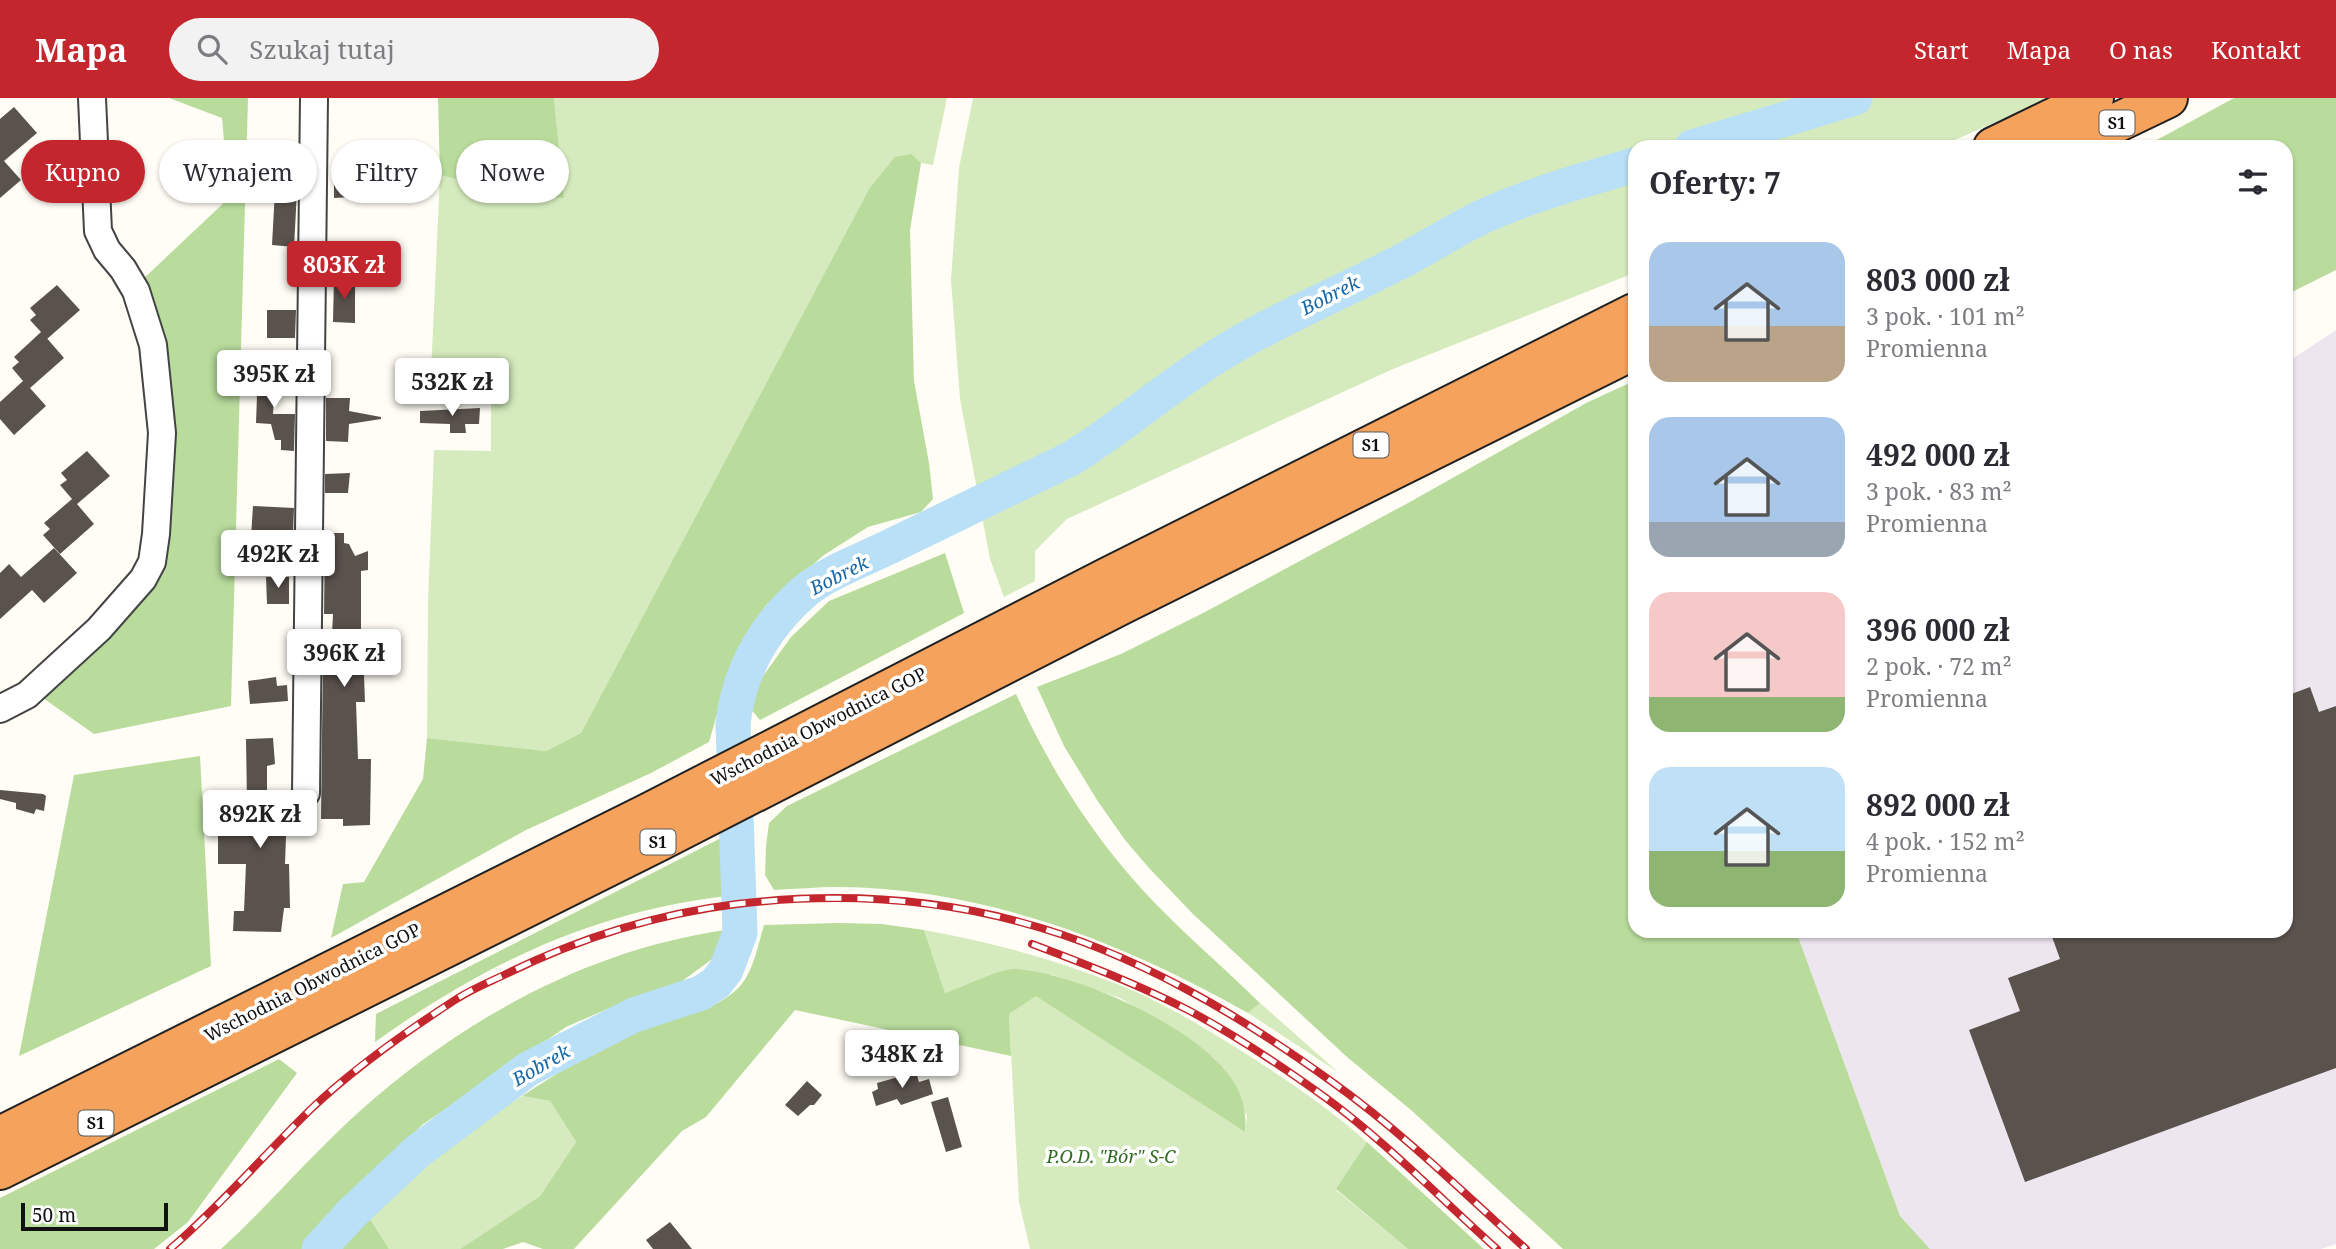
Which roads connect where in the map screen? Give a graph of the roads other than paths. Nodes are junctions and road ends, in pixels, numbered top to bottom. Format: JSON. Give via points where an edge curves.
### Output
{"nodes":[{"id":1,"x":92,"y":98,"type":"edge"},
{"id":2,"x":314,"y":98,"type":"edge"},
{"id":3,"x":2094,"y":98,"type":"edge"},
{"id":4,"x":2168,"y":98,"type":"edge"},
{"id":5,"x":2007,"y":140,"type":"edge"},
{"id":6,"x":2081,"y":140,"type":"edge"},
{"id":7,"x":1628,"y":316,"type":"edge"},
{"id":8,"x":1628,"y":353,"type":"edge"},
{"id":9,"x":1115,"y":591,"type":"junction"},
{"id":10,"x":0,"y":709,"type":"edge"},
{"id":11,"x":306,"y":793,"type":"dead end"},
{"id":12,"x":186,"y":1062,"type":"junction"},
{"id":13,"x":0,"y":1136,"type":"edge"},
{"id":14,"x":0,"y":1170,"type":"edge"}],
"edges":[{"from":1,"to":10,"type":"street","via":[[98,231],[136,291],[153,345],[162,433],[152,562],[99,629],[27,695]]},
{"from":2,"to":11,"type":"street"},
{"from":3,"to":5,"type":"highway","number":"S1"},
{"from":4,"to":6,"type":"highway","number":"S1"},
{"from":7,"to":9,"type":"highway","name":"Wschodnia Obwodnica GOP","number":"S1"},
{"from":8,"to":9,"type":"highway","name":"Wschodnia Obwodnica GOP","number":"S1"},
{"from":9,"to":12,"type":"highway","name":"Wschodnia Obwodnica GOP","number":"S1","via":[[636,819]]},
{"from":12,"to":13,"type":"highway","name":"Wschodnia Obwodnica GOP","number":"S1"},
{"from":12,"to":14,"type":"highway","name":"Wschodnia Obwodnica GOP","number":"S1"}]}
